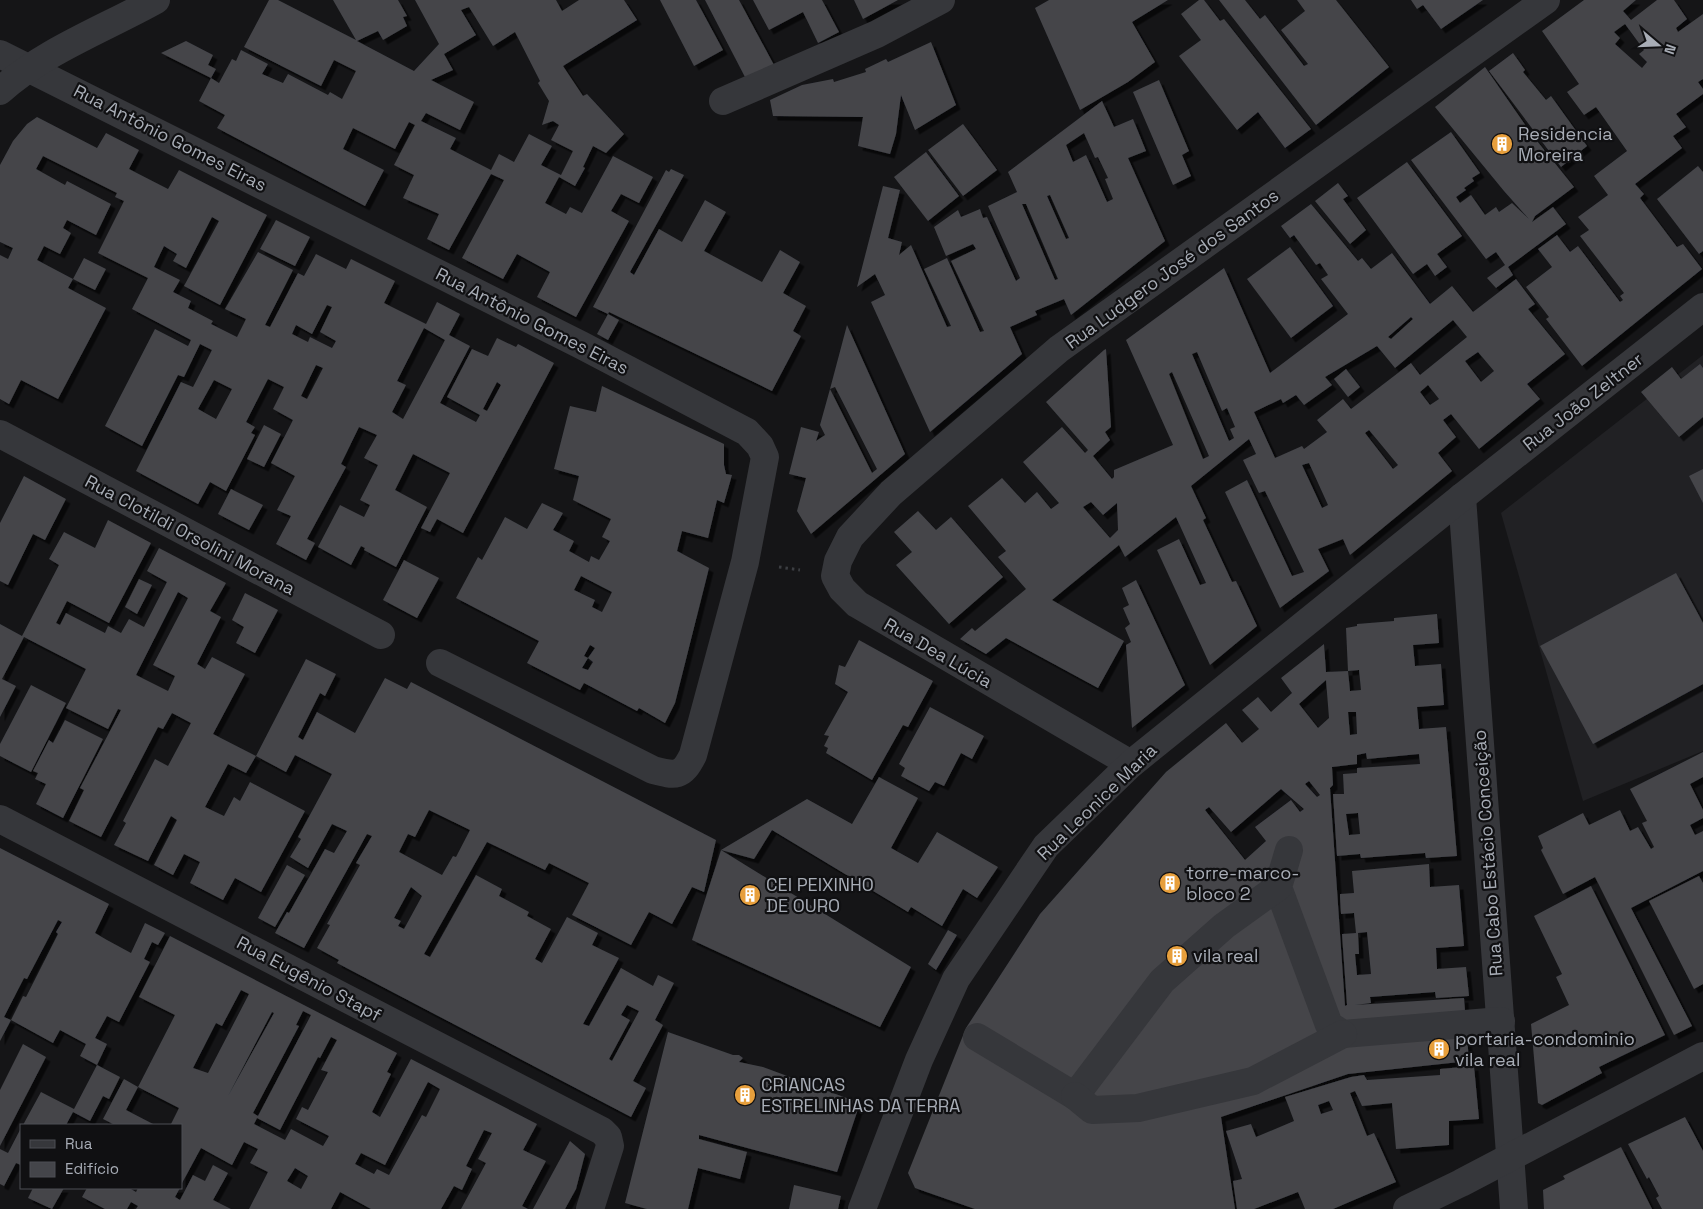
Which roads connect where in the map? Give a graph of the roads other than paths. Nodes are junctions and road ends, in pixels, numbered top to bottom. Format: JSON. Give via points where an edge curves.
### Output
{"nodes":[{"id":1,"x":156,"y":0,"type":"edge"},
{"id":2,"x":941,"y":0,"type":"edge"},
{"id":3,"x":1546,"y":0,"type":"edge"},
{"id":4,"x":0,"y":54,"type":"edge"},
{"id":5,"x":30,"y":68,"type":"junction"},
{"id":6,"x":0,"y":91,"type":"edge"},
{"id":7,"x":723,"y":101,"type":"dead end"},
{"id":8,"x":1703,"y":307,"type":"edge"},
{"id":9,"x":0,"y":434,"type":"edge"},
{"id":10,"x":1462,"y":497,"type":"junction"},
{"id":11,"x":835,"y":576,"type":"joint"},
{"id":12,"x":381,"y":636,"type":"dead end"},
{"id":13,"x":440,"y":663,"type":"dead end"},
{"id":14,"x":1131,"y":764,"type":"junction"},
{"id":15,"x":0,"y":819,"type":"edge"},
{"id":16,"x":1289,"y":850,"type":"dead end"},
{"id":17,"x":1278,"y":886,"type":"junction"},
{"id":18,"x":1500,"y":1021,"type":"junction"},
{"id":19,"x":1343,"y":1034,"type":"junction"},
{"id":20,"x":977,"y":1036,"type":"dead end"},
{"id":21,"x":1703,"y":1056,"type":"edge"},
{"id":22,"x":1075,"y":1096,"type":"junction"},
{"id":23,"x":1510,"y":1157,"type":"junction"},
{"id":24,"x":590,"y":1209,"type":"edge"},
{"id":25,"x":862,"y":1209,"type":"edge"},
{"id":26,"x":1407,"y":1209,"type":"edge"},
{"id":27,"x":1514,"y":1209,"type":"edge"}],
"edges":[{"from":1,"to":5,"type":"street"},
{"from":2,"to":7,"type":"street","via":[[877,34]]},
{"from":3,"to":11,"type":"street","name":"Rua Ludgero José dos Santos","via":[[1060,350],[891,493],[850,537],[838,561]]},
{"from":4,"to":5,"type":"street","name":"Rua Antônio Gomes Eiras"},
{"from":5,"to":6,"type":"street"},
{"from":5,"to":13,"type":"street","name":"Rua Antônio Gomes Eiras","via":[[572,341],[747,432],[760,446],[765,457],[745,562],[694,755],[687,769],[670,774],[653,770]]},
{"from":8,"to":10,"type":"street","name":"Rua João Zeltner"},
{"from":9,"to":12,"type":"street","name":"Rua Clotildi Orsolini Morana"},
{"from":10,"to":14,"type":"street","name":"Rua Leonice Maria"},
{"from":10,"to":18,"type":"street","name":"Rua Cabo Estácio Conceição"},
{"from":11,"to":14,"type":"street","name":"Rua Dea Lúcia","via":[[842,589],[873,615]]},
{"from":14,"to":25,"type":"street","name":"Rua Leonice Maria","via":[[1046,846],[956,979],[919,1060]]},
{"from":15,"to":24,"type":"street","name":"Rua Eugênio Stapf","via":[[602,1131],[610,1146]]},
{"from":16,"to":17,"type":"street"},
{"from":17,"to":19,"type":"street","via":[[1329,1026]]},
{"from":17,"to":22,"type":"street","via":[[1224,926],[1162,981]]},
{"from":18,"to":19,"type":"street"},
{"from":18,"to":23,"type":"street","name":"Rua Cabo Estácio Conceição"},
{"from":19,"to":22,"type":"street","via":[[1253,1081],[1138,1108],[1092,1110]]},
{"from":20,"to":22,"type":"street"},
{"from":21,"to":23,"type":"street"},
{"from":23,"to":26,"type":"street"},
{"from":23,"to":27,"type":"street","name":"Rua Cabo Estácio Conceição"}]}
